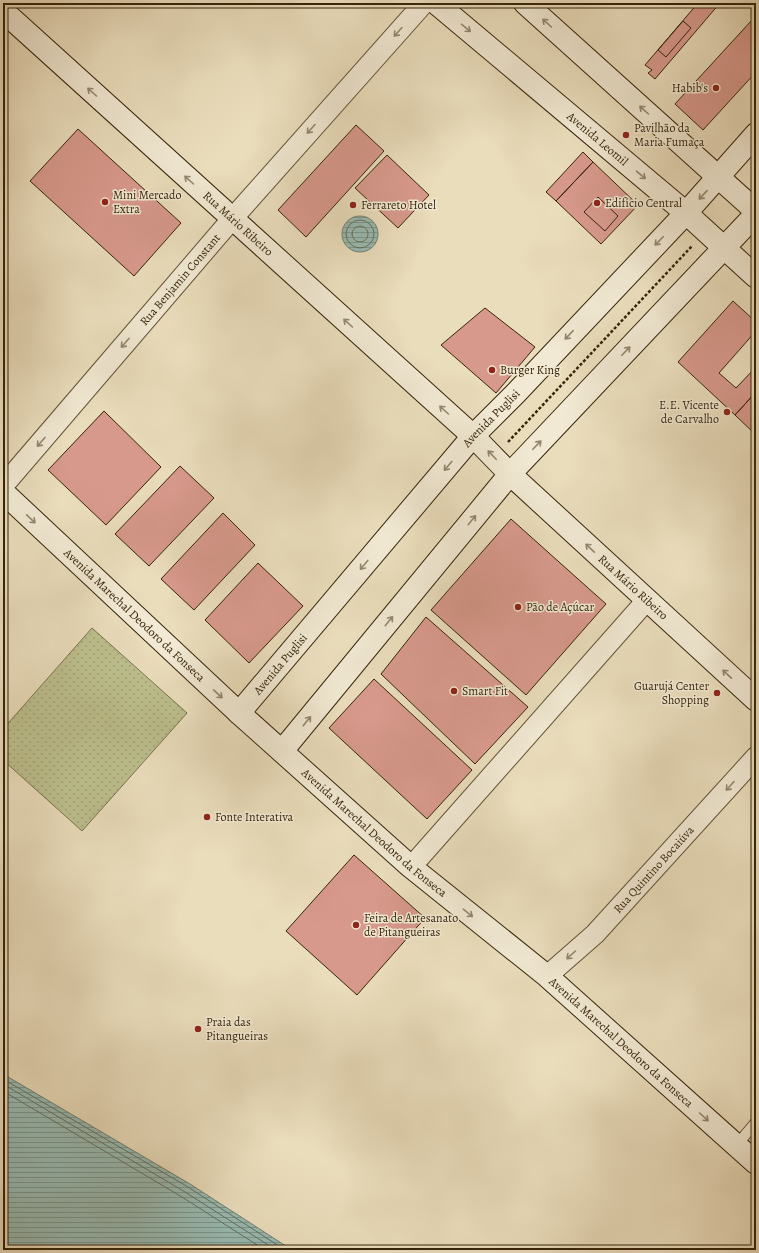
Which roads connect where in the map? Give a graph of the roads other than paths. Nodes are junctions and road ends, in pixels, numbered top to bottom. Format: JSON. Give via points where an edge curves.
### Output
{"nodes":[{"id":1,"x":424,"y":3,"type":"edge"},
{"id":2,"x":436,"y":3,"type":"edge"},
{"id":3,"x":526,"y":3,"type":"edge"},
{"id":4,"x":3,"y":11,"type":"edge"},
{"id":5,"x":756,"y":134,"type":"edge"},
{"id":6,"x":719,"y":177,"type":"junction"},
{"id":7,"x":756,"y":212,"type":"edge"},
{"id":8,"x":686,"y":213,"type":"junction"},
{"id":9,"x":232,"y":219,"type":"junction"},
{"id":10,"x":724,"y":249,"type":"junction"},
{"id":11,"x":756,"y":277,"type":"edge"},
{"id":12,"x":473,"y":436,"type":"junction"},
{"id":13,"x":510,"y":474,"type":"junction"},
{"id":14,"x":3,"y":486,"type":"edge"},
{"id":15,"x":3,"y":492,"type":"edge"},
{"id":16,"x":647,"y":600,"type":"junction"},
{"id":17,"x":756,"y":700,"type":"edge"},
{"id":18,"x":238,"y":713,"type":"junction"},
{"id":19,"x":282,"y":752,"type":"junction"},
{"id":20,"x":756,"y":757,"type":"edge"},
{"id":21,"x":411,"y":868,"type":"junction"},
{"id":22,"x":547,"y":976,"type":"junction"},
{"id":23,"x":756,"y":1122,"type":"edge"},
{"id":24,"x":736,"y":1146,"type":"junction"},
{"id":25,"x":756,"y":1163,"type":"edge"}],
"edges":[{"from":1,"to":9,"type":"street","name":"Rua Benjamin Constant","one_way":true},
{"from":2,"to":8,"type":"main road","name":"Avenida Leomil","one_way":true},
{"from":6,"to":3,"type":"main road","one_way":true},
{"from":9,"to":4,"type":"main road","name":"Rua Mário Ribeiro","one_way":true},
{"from":5,"to":6,"type":"main road","name":"Avenida Puglisi"},
{"from":6,"to":7,"type":"main road"},
{"from":6,"to":8,"type":"main road","name":"Avenida Puglisi","one_way":true},
{"from":7,"to":10,"type":"main road"},
{"from":8,"to":10,"type":"main road","name":"Avenida Leomil"},
{"from":8,"to":12,"type":"main road","name":"Avenida Puglisi","one_way":true},
{"from":12,"to":9,"type":"main road","name":"Rua Mário Ribeiro","one_way":true},
{"from":9,"to":14,"type":"street","name":"Rua Benjamin Constant","one_way":true},
{"from":10,"to":11,"type":"main road","name":"Avenida Leomil"},
{"from":13,"to":10,"type":"main road","one_way":true},
{"from":13,"to":12,"type":"main road","name":"Rua Mário Ribeiro","one_way":true},
{"from":12,"to":18,"type":"main road","name":"Avenida Puglisi","one_way":true},
{"from":16,"to":13,"type":"main road","name":"Rua Mário Ribeiro","one_way":true},
{"from":19,"to":13,"type":"main road","one_way":true},
{"from":15,"to":18,"type":"main road","name":"Avenida Marechal Deodoro da Fonseca","one_way":true},
{"from":17,"to":16,"type":"main road","name":"Rua Mário Ribeiro","one_way":true},
{"from":16,"to":21,"type":"street"},
{"from":18,"to":19,"type":"main road","name":"Avenida Marechal Deodoro da Fonseca"},
{"from":19,"to":21,"type":"main road","name":"Avenida Marechal Deodoro da Fonseca"},
{"from":20,"to":22,"type":"street","name":"Rua Quintino Bocaiúva","one_way":true,"via":[[594,934]]},
{"from":21,"to":22,"type":"main road","name":"Avenida Marechal Deodoro da Fonseca","one_way":true},
{"from":22,"to":24,"type":"main road","name":"Avenida Marechal Deodoro da Fonseca","one_way":true},
{"from":23,"to":24,"type":"lane"},
{"from":24,"to":25,"type":"main road","name":"Avenida Marechal Deodoro da Fonseca"}]}
